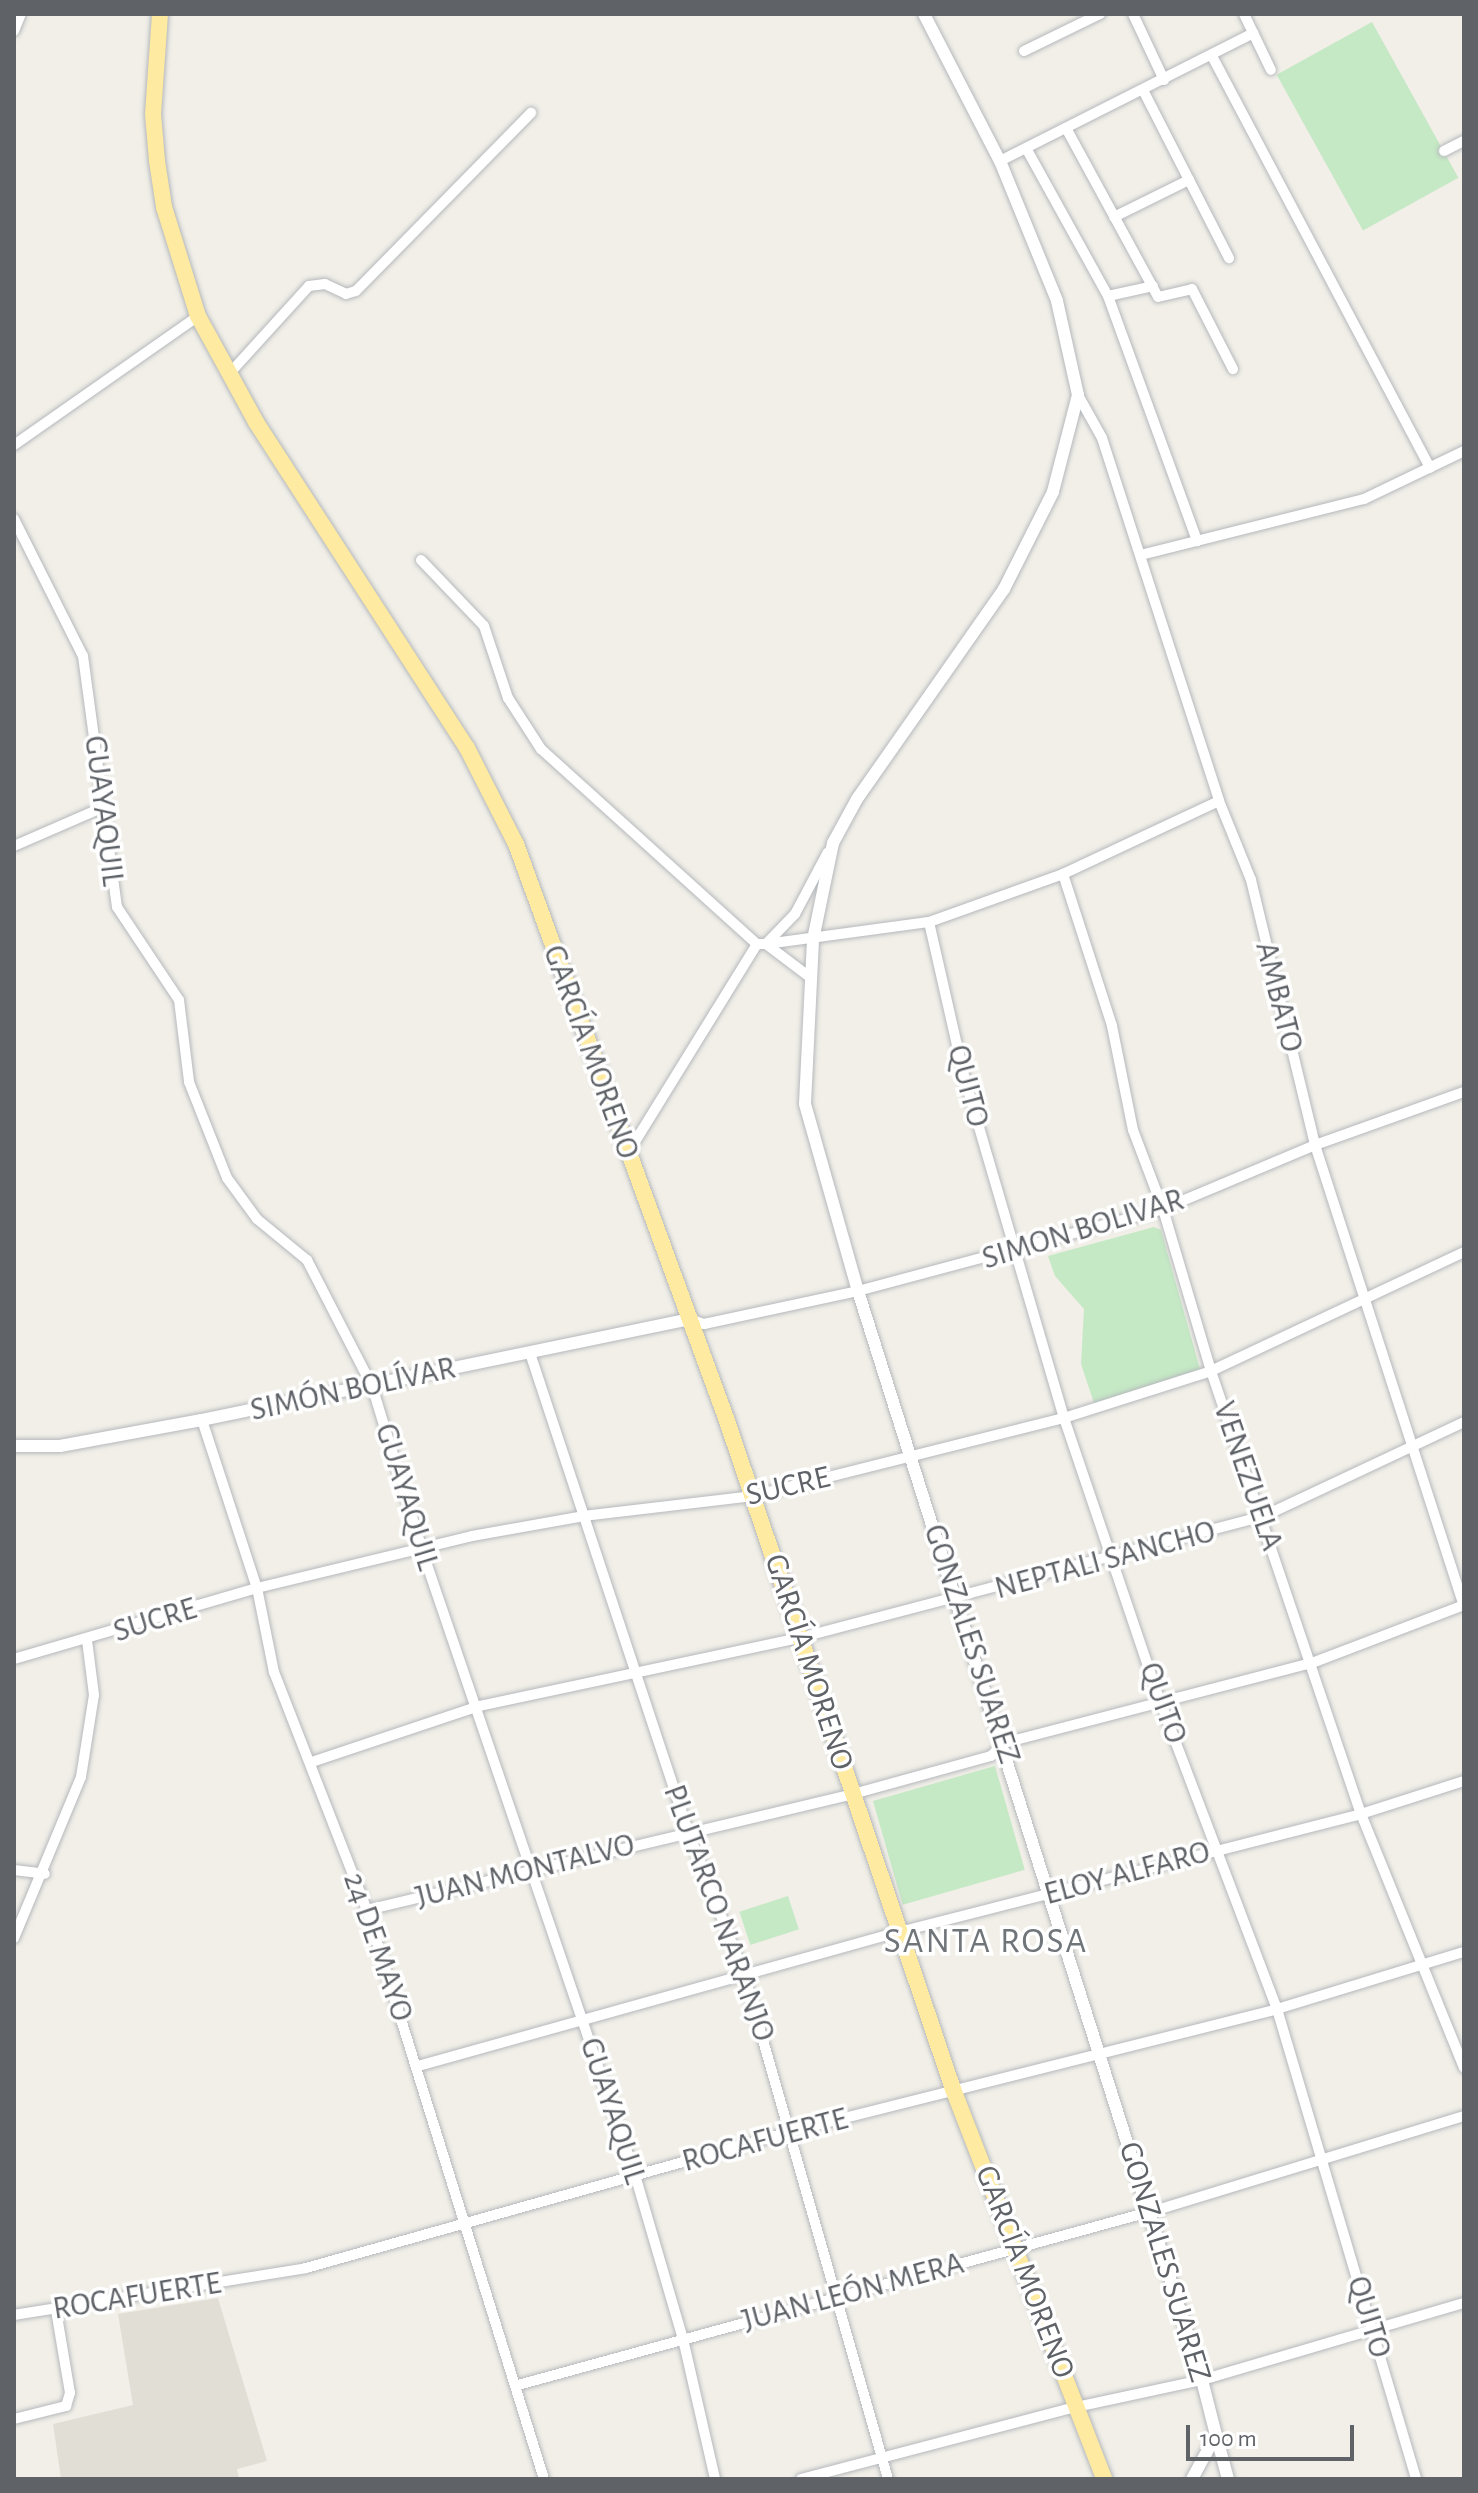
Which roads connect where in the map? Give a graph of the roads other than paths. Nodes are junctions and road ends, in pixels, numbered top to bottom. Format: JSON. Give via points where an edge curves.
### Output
{"nodes":[{"id":1,"x":21,"y":14,"type":"edge"},
{"id":2,"x":160,"y":14,"type":"edge"},
{"id":3,"x":924,"y":14,"type":"edge"},
{"id":4,"x":1100,"y":14,"type":"edge"},
{"id":5,"x":1133,"y":14,"type":"edge"},
{"id":6,"x":1244,"y":14,"type":"edge"},
{"id":7,"x":14,"y":31,"type":"edge"},
{"id":8,"x":1253,"y":33,"type":"junction"},
{"id":9,"x":1024,"y":51,"type":"dead end"},
{"id":10,"x":1212,"y":56,"type":"junction"},
{"id":11,"x":1271,"y":70,"type":"dead end"},
{"id":12,"x":1164,"y":80,"type":"junction"},
{"id":13,"x":1143,"y":90,"type":"junction"},
{"id":14,"x":531,"y":113,"type":"dead end"},
{"id":15,"x":1066,"y":128,"type":"junction"},
{"id":16,"x":1464,"y":141,"type":"edge"},
{"id":17,"x":1026,"y":148,"type":"junction"},
{"id":18,"x":1444,"y":151,"type":"dead end"},
{"id":19,"x":1000,"y":161,"type":"junction"},
{"id":20,"x":1189,"y":180,"type":"junction"},
{"id":21,"x":1114,"y":217,"type":"junction"},
{"id":22,"x":1229,"y":258,"type":"dead end"},
{"id":23,"x":1153,"y":286,"type":"junction"},
{"id":24,"x":1108,"y":296,"type":"junction"},
{"id":25,"x":198,"y":316,"type":"junction"},
{"id":26,"x":1233,"y":369,"type":"dead end"},
{"id":27,"x":229,"y":374,"type":"junction"},
{"id":28,"x":1078,"y":395,"type":"junction"},
{"id":29,"x":14,"y":445,"type":"edge"},
{"id":30,"x":1464,"y":451,"type":"edge"},
{"id":31,"x":1430,"y":468,"type":"junction"},
{"id":32,"x":14,"y":519,"type":"edge"},
{"id":33,"x":1197,"y":541,"type":"junction"},
{"id":34,"x":1141,"y":555,"type":"junction"},
{"id":35,"x":421,"y":560,"type":"dead end"},
{"id":36,"x":1219,"y":801,"type":"junction"},
{"id":37,"x":106,"y":806,"type":"junction"},
{"id":38,"x":833,"y":843,"type":"junction"},
{"id":39,"x":14,"y":846,"type":"edge"},
{"id":40,"x":1063,"y":874,"type":"junction"},
{"id":41,"x":929,"y":922,"type":"junction"},
{"id":42,"x":813,"y":940,"type":"junction"},
{"id":43,"x":762,"y":944,"type":"junction"},
{"id":44,"x":811,"y":978,"type":"junction"},
{"id":45,"x":1464,"y":1092,"type":"edge"},
{"id":46,"x":1315,"y":1145,"type":"junction"},
{"id":47,"x":628,"y":1153,"type":"junction"},
{"id":48,"x":1163,"y":1209,"type":"junction"},
{"id":49,"x":1013,"y":1252,"type":"junction"},
{"id":50,"x":1464,"y":1252,"type":"edge"},
{"id":51,"x":858,"y":1291,"type":"junction"},
{"id":52,"x":1362,"y":1302,"type":"junction"},
{"id":53,"x":690,"y":1319,"type":"junction"},
{"id":54,"x":530,"y":1353,"type":"junction"},
{"id":55,"x":1211,"y":1371,"type":"junction"},
{"id":56,"x":372,"y":1386,"type":"junction"},
{"id":57,"x":1064,"y":1418,"type":"junction"},
{"id":58,"x":202,"y":1420,"type":"junction"},
{"id":59,"x":1464,"y":1422,"type":"edge"},
{"id":60,"x":14,"y":1446,"type":"edge"},
{"id":61,"x":1410,"y":1449,"type":"junction"},
{"id":62,"x":911,"y":1456,"type":"junction"},
{"id":63,"x":753,"y":1496,"type":"junction"},
{"id":64,"x":584,"y":1516,"type":"junction"},
{"id":65,"x":1262,"y":1517,"type":"junction"},
{"id":66,"x":422,"y":1550,"type":"junction"},
{"id":67,"x":1113,"y":1559,"type":"junction"},
{"id":68,"x":257,"y":1588,"type":"junction"},
{"id":69,"x":958,"y":1600,"type":"junction"},
{"id":70,"x":1464,"y":1605,"type":"edge"},
{"id":71,"x":803,"y":1637,"type":"junction"},
{"id":72,"x":87,"y":1640,"type":"junction"},
{"id":73,"x":14,"y":1659,"type":"edge"},
{"id":74,"x":1312,"y":1663,"type":"junction"},
{"id":75,"x":636,"y":1674,"type":"junction"},
{"id":76,"x":1160,"y":1701,"type":"junction"},
{"id":77,"x":479,"y":1706,"type":"junction"},
{"id":78,"x":1004,"y":1743,"type":"junction"},
{"id":79,"x":312,"y":1762,"type":"junction"},
{"id":80,"x":1464,"y":1781,"type":"edge"},
{"id":81,"x":853,"y":1794,"type":"junction"},
{"id":82,"x":1361,"y":1814,"type":"junction"},
{"id":83,"x":688,"y":1831,"type":"junction"},
{"id":84,"x":1220,"y":1848,"type":"junction"},
{"id":85,"x":533,"y":1869,"type":"junction"},
{"id":86,"x":14,"y":1870,"type":"edge"},
{"id":87,"x":45,"y":1874,"type":"junction"},
{"id":88,"x":1052,"y":1893,"type":"junction"},
{"id":89,"x":367,"y":1910,"type":"junction"},
{"id":90,"x":899,"y":1932,"type":"junction"},
{"id":91,"x":14,"y":1938,"type":"edge"},
{"id":92,"x":1464,"y":1952,"type":"edge"},
{"id":93,"x":1423,"y":1965,"type":"junction"},
{"id":94,"x":745,"y":1977,"type":"junction"},
{"id":95,"x":1277,"y":2009,"type":"junction"},
{"id":96,"x":584,"y":2021,"type":"junction"},
{"id":97,"x":1101,"y":2053,"type":"junction"},
{"id":98,"x":418,"y":2066,"type":"junction"},
{"id":99,"x":1464,"y":2068,"type":"edge"},
{"id":100,"x":953,"y":2089,"type":"junction"},
{"id":101,"x":1464,"y":2116,"type":"edge"},
{"id":102,"x":793,"y":2131,"type":"junction"},
{"id":103,"x":1319,"y":2160,"type":"junction"},
{"id":104,"x":635,"y":2175,"type":"junction"},
{"id":105,"x":1149,"y":2209,"type":"junction"},
{"id":106,"x":465,"y":2224,"type":"junction"},
{"id":107,"x":1017,"y":2248,"type":"junction"},
{"id":108,"x":838,"y":2297,"type":"junction"},
{"id":109,"x":1464,"y":2303,"type":"edge"},
{"id":110,"x":56,"y":2310,"type":"junction"},
{"id":111,"x":14,"y":2315,"type":"edge"},
{"id":112,"x":1373,"y":2329,"type":"junction"},
{"id":113,"x":683,"y":2339,"type":"junction"},
{"id":114,"x":1202,"y":2380,"type":"junction"},
{"id":115,"x":518,"y":2385,"type":"junction"},
{"id":116,"x":1076,"y":2407,"type":"junction"},
{"id":117,"x":14,"y":2419,"type":"edge"},
{"id":118,"x":1216,"y":2435,"type":"junction"},
{"id":119,"x":882,"y":2458,"type":"junction"},
{"id":120,"x":544,"y":2479,"type":"edge"},
{"id":121,"x":715,"y":2479,"type":"edge"},
{"id":122,"x":801,"y":2479,"type":"edge"},
{"id":123,"x":888,"y":2479,"type":"edge"},
{"id":124,"x":1104,"y":2479,"type":"edge"},
{"id":125,"x":1192,"y":2479,"type":"edge"},
{"id":126,"x":1228,"y":2479,"type":"edge"},
{"id":127,"x":1416,"y":2479,"type":"edge"}],
"edges":[{"from":1,"to":7,"type":"street"},
{"from":2,"to":25,"type":"highway","name":"GARCÍA MORENO","via":[[153,114],[157,161],[164,207]]},
{"from":3,"to":19,"type":"street"},
{"from":4,"to":9,"type":"street"},
{"from":5,"to":12,"type":"street"},
{"from":6,"to":8,"type":"street"},
{"from":8,"to":10,"type":"street"},
{"from":8,"to":11,"type":"street"},
{"from":10,"to":12,"type":"street"},
{"from":10,"to":31,"type":"street"},
{"from":12,"to":13,"type":"street"},
{"from":13,"to":15,"type":"street"},
{"from":13,"to":20,"type":"street"},
{"from":14,"to":27,"type":"street","via":[[356,291],[309,286]]},
{"from":15,"to":17,"type":"street"},
{"from":15,"to":21,"type":"street"},
{"from":16,"to":18,"type":"street"},
{"from":17,"to":19,"type":"street"},
{"from":17,"to":24,"type":"street"},
{"from":19,"to":28,"type":"street","via":[[1057,301]]},
{"from":20,"to":21,"type":"street"},
{"from":20,"to":22,"type":"street"},
{"from":21,"to":23,"type":"street"},
{"from":23,"to":24,"type":"street"},
{"from":23,"to":26,"type":"street","via":[[1158,297],[1192,289]]},
{"from":24,"to":33,"type":"street"},
{"from":25,"to":27,"type":"highway","name":"GARCÍA MORENO"},
{"from":25,"to":29,"type":"street"},
{"from":27,"to":47,"type":"highway","name":"GARCÍA MORENO","via":[[467,748],[516,844]]},
{"from":28,"to":34,"type":"street","name":"AMBATO","via":[[1102,438]]},
{"from":28,"to":38,"type":"street","name":"GONZALES SUAREZ","via":[[1053,492],[1004,589],[857,799]]},
{"from":30,"to":31,"type":"street"},
{"from":31,"to":33,"type":"street","via":[[1364,499]]},
{"from":32,"to":37,"type":"street","name":"GUAYAQUIL","via":[[83,656]]},
{"from":33,"to":34,"type":"street"},
{"from":34,"to":36,"type":"street","name":"AMBATO"},
{"from":35,"to":43,"type":"street","via":[[484,626],[508,698],[541,749]]},
{"from":36,"to":40,"type":"street"},
{"from":36,"to":46,"type":"street","name":"AMBATO","via":[[1251,880]]},
{"from":37,"to":39,"type":"street"},
{"from":37,"to":56,"type":"street","name":"GUAYAQUIL","via":[[117,907],[179,1000],[189,1082],[227,1178],[257,1219],[307,1260]]},
{"from":38,"to":42,"type":"street","name":"GONZALES SUAREZ"},
{"from":38,"to":43,"type":"street","via":[[795,914]]},
{"from":40,"to":41,"type":"street"},
{"from":40,"to":48,"type":"street","name":"VENEZUELA","via":[[1112,1026],[1133,1130]]},
{"from":41,"to":42,"type":"street"},
{"from":41,"to":49,"type":"street","name":"QUITO"},
{"from":42,"to":43,"type":"street"},
{"from":42,"to":44,"type":"street","name":"GONZALES SUAREZ"},
{"from":43,"to":44,"type":"street"},
{"from":43,"to":47,"type":"street"},
{"from":44,"to":51,"type":"street","name":"GONZALES SUAREZ","via":[[805,1104]]},
{"from":45,"to":46,"type":"street","name":"SIMON BOLIVAR"},
{"from":46,"to":48,"type":"street","name":"SIMON BOLIVAR"},
{"from":46,"to":52,"type":"street","name":"AMBATO"},
{"from":47,"to":53,"type":"highway","name":"GARCÍA MORENO"},
{"from":48,"to":49,"type":"street","name":"SIMON BOLIVAR"},
{"from":48,"to":55,"type":"street","name":"VENEZUELA"},
{"from":49,"to":51,"type":"street","name":"SIMON BOLIVAR"},
{"from":49,"to":57,"type":"street","name":"QUITO"},
{"from":50,"to":52,"type":"street","name":"SUCRE"},
{"from":51,"to":53,"type":"street","name":"SIMON BOLIVAR","via":[[704,1324]]},
{"from":51,"to":62,"type":"street","name":"GONZALES SUAREZ"},
{"from":52,"to":55,"type":"street","name":"SUCRE"},
{"from":52,"to":61,"type":"street","name":"AMBATO"},
{"from":53,"to":54,"type":"street","name":"SIMÓN BOLÍVAR"},
{"from":53,"to":63,"type":"highway","name":"GARCÍA MORENO"},
{"from":54,"to":56,"type":"street","name":"SIMÓN BOLÍVAR"},
{"from":54,"to":64,"type":"street","name":"PLUTARCO NARANJO"},
{"from":55,"to":57,"type":"street","name":"SUCRE"},
{"from":55,"to":65,"type":"street","name":"VENEZUELA"},
{"from":56,"to":58,"type":"street","name":"SIMÓN BOLÍVAR"},
{"from":56,"to":66,"type":"street","name":"GUAYAQUIL"},
{"from":57,"to":62,"type":"street","name":"SUCRE"},
{"from":57,"to":67,"type":"street","name":"QUITO"},
{"from":58,"to":60,"type":"street","name":"SIMÓN BOLÍVAR","via":[[60,1446]]},
{"from":58,"to":68,"type":"street","name":"24 DE MAYO"},
{"from":59,"to":61,"type":"street","name":"NEPTALI SANCHO"},
{"from":61,"to":65,"type":"street","name":"NEPTALI SANCHO"},
{"from":61,"to":70,"type":"street","name":"AMBATO"},
{"from":62,"to":63,"type":"street","name":"SUCRE"},
{"from":62,"to":69,"type":"street","name":"GONZALES SUAREZ"},
{"from":63,"to":64,"type":"street","name":"SUCRE"},
{"from":63,"to":71,"type":"highway","name":"GARCÍA MORENO"},
{"from":64,"to":66,"type":"street","name":"SUCRE"},
{"from":64,"to":75,"type":"street","name":"PLUTARCO NARANJO"},
{"from":65,"to":67,"type":"street","name":"NEPTALI SANCHO"},
{"from":65,"to":74,"type":"street","name":"VENEZUELA"},
{"from":66,"to":68,"type":"street","name":"SUCRE"},
{"from":66,"to":77,"type":"street","name":"GUAYAQUIL"},
{"from":67,"to":69,"type":"street","name":"NEPTALI SANCHO"},
{"from":67,"to":76,"type":"street","name":"QUITO"},
{"from":68,"to":72,"type":"street","name":"SUCRE"},
{"from":68,"to":79,"type":"street","name":"24 DE MAYO","via":[[274,1672],[289,1718]]},
{"from":69,"to":71,"type":"street","name":"NEPTALI SANCHO"},
{"from":69,"to":78,"type":"street","name":"GONZALES SUAREZ"},
{"from":70,"to":74,"type":"street","name":"JUAN MONTALVO"},
{"from":71,"to":75,"type":"street","name":"NEPTALI SANCHO"},
{"from":71,"to":81,"type":"highway","name":"GARCÍA MORENO"},
{"from":72,"to":73,"type":"street","name":"SUCRE"},
{"from":72,"to":87,"type":"street","name":"SUCRE","via":[[94,1695],[90,1738]]},
{"from":74,"to":76,"type":"street","name":"JUAN MONTALVO"},
{"from":74,"to":82,"type":"street","name":"VENEZUELA"},
{"from":75,"to":77,"type":"street","name":"NEPTALI SANCHO"},
{"from":75,"to":83,"type":"street","name":"PLUTARCO NARANJO"},
{"from":76,"to":78,"type":"street","name":"JUAN MONTALVO"},
{"from":76,"to":84,"type":"street","name":"QUITO"},
{"from":77,"to":79,"type":"street","name":"NEPTALI SANCHO"},
{"from":77,"to":85,"type":"street","name":"GUAYAQUIL"},
{"from":78,"to":81,"type":"street","name":"JUAN MONTALVO","via":[[991,1756]]},
{"from":78,"to":88,"type":"street","name":"GONZALES SUAREZ"},
{"from":79,"to":89,"type":"street","name":"24 DE MAYO"},
{"from":80,"to":82,"type":"street","name":"ELOY ALFARO"},
{"from":81,"to":83,"type":"street","name":"JUAN MONTALVO"},
{"from":81,"to":90,"type":"highway","name":"GARCÍA MORENO"},
{"from":82,"to":84,"type":"street","name":"ELOY ALFARO"},
{"from":82,"to":93,"type":"street","name":"VENEZUELA"},
{"from":83,"to":85,"type":"street","name":"JUAN MONTALVO"},
{"from":83,"to":94,"type":"street","name":"PLUTARCO NARANJO"},
{"from":84,"to":88,"type":"street","name":"ELOY ALFARO"},
{"from":84,"to":95,"type":"street","name":"QUITO"},
{"from":85,"to":89,"type":"street","name":"JUAN MONTALVO"},
{"from":85,"to":96,"type":"street","name":"GUAYAQUIL"},
{"from":86,"to":87,"type":"street"},
{"from":87,"to":91,"type":"street","name":"SUCRE"},
{"from":88,"to":90,"type":"street","name":"ELOY ALFARO"},
{"from":88,"to":97,"type":"street","name":"GONZALES SUAREZ"},
{"from":89,"to":98,"type":"street","name":"24 DE MAYO"},
{"from":90,"to":94,"type":"street","name":"ELOY ALFARO"},
{"from":90,"to":100,"type":"highway","name":"GARCÍA MORENO"},
{"from":92,"to":93,"type":"street","name":"ROCAFUERTE"},
{"from":93,"to":95,"type":"street","name":"ROCAFUERTE"},
{"from":93,"to":99,"type":"street","name":"VENEZUELA"},
{"from":94,"to":96,"type":"street","name":"ELOY ALFARO"},
{"from":94,"to":102,"type":"street","name":"PLUTARCO NARANJO"},
{"from":95,"to":97,"type":"street","name":"ROCAFUERTE"},
{"from":95,"to":103,"type":"street","name":"QUITO"},
{"from":96,"to":98,"type":"street","name":"ELOY ALFARO"},
{"from":96,"to":104,"type":"street","name":"GUAYAQUIL"},
{"from":97,"to":100,"type":"street","name":"ROCAFUERTE"},
{"from":97,"to":105,"type":"street","name":"GONZALES SUAREZ"},
{"from":98,"to":106,"type":"street","name":"24 DE MAYO"},
{"from":100,"to":102,"type":"street","name":"ROCAFUERTE"},
{"from":100,"to":107,"type":"highway","name":"GARCÍA MORENO"},
{"from":101,"to":103,"type":"street","name":"JUAN LEÓN MERA"},
{"from":102,"to":104,"type":"street","name":"ROCAFUERTE"},
{"from":102,"to":108,"type":"street","name":"PLUTARCO NARANJO"},
{"from":103,"to":105,"type":"street","name":"JUAN LEÓN MERA"},
{"from":103,"to":112,"type":"street","name":"QUITO"},
{"from":104,"to":106,"type":"street","name":"ROCAFUERTE"},
{"from":104,"to":113,"type":"street","name":"GUAYAQUIL"},
{"from":105,"to":107,"type":"street","name":"JUAN LEÓN MERA"},
{"from":105,"to":114,"type":"street","name":"GONZALES SUAREZ"},
{"from":106,"to":110,"type":"street","name":"ROCAFUERTE","via":[[306,2268]]},
{"from":106,"to":115,"type":"street","name":"24 DE MAYO"},
{"from":107,"to":108,"type":"street","name":"JUAN LEÓN MERA"},
{"from":107,"to":116,"type":"highway","name":"GARCÍA MORENO"},
{"from":108,"to":113,"type":"street","name":"JUAN LEÓN MERA"},
{"from":108,"to":119,"type":"street","name":"PLUTARCO NARANJO"},
{"from":109,"to":112,"type":"street"},
{"from":110,"to":111,"type":"street","name":"ROCAFUERTE"},
{"from":110,"to":117,"type":"street","via":[[70,2393],[66,2406]]},
{"from":112,"to":114,"type":"street"},
{"from":112,"to":127,"type":"street","name":"QUITO"},
{"from":113,"to":115,"type":"street","name":"JUAN LEÓN MERA"},
{"from":113,"to":121,"type":"street","name":"GUAYAQUIL"},
{"from":114,"to":116,"type":"street"},
{"from":114,"to":118,"type":"street","name":"GONZALES SUAREZ"},
{"from":115,"to":120,"type":"street","name":"24 DE MAYO"},
{"from":116,"to":119,"type":"street"},
{"from":116,"to":124,"type":"highway","name":"GARCÍA MORENO"},
{"from":118,"to":125,"type":"street"},
{"from":118,"to":126,"type":"street","name":"GONZALES SUAREZ"},
{"from":119,"to":122,"type":"street"},
{"from":119,"to":123,"type":"street","name":"PLUTARCO NARANJO"}]}
